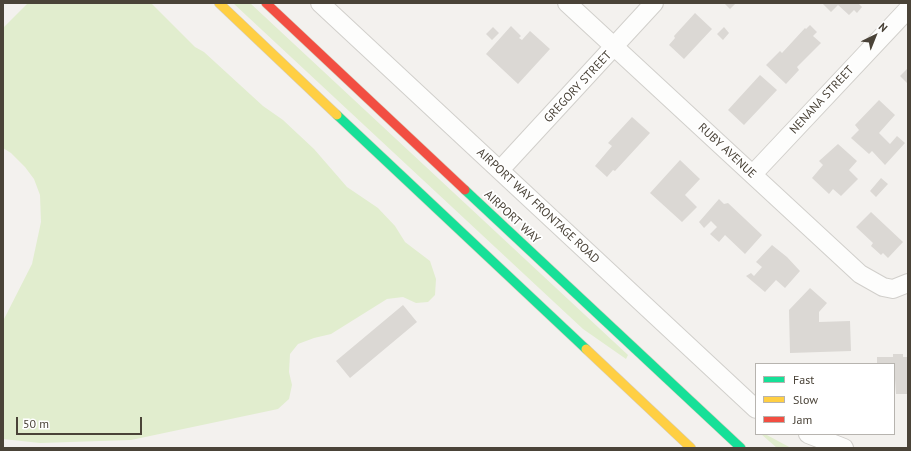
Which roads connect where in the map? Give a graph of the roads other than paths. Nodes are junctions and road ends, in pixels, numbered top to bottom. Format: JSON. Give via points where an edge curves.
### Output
{"nodes":[{"id":1,"x":219,"y":3,"type":"edge"},
{"id":2,"x":266,"y":3,"type":"edge"},
{"id":3,"x":320,"y":3,"type":"edge"},
{"id":4,"x":567,"y":3,"type":"edge"},
{"id":5,"x":654,"y":3,"type":"edge"},
{"id":6,"x":908,"y":9,"type":"edge"},
{"id":7,"x":615,"y":47,"type":"junction"},
{"id":8,"x":500,"y":170,"type":"junction"},
{"id":9,"x":753,"y":174,"type":"junction"},
{"id":10,"x":900,"y":286,"type":"edge"},
{"id":11,"x":755,"y":408,"type":"edge"},
{"id":12,"x":811,"y":435,"type":"edge"},
{"id":13,"x":691,"y":448,"type":"edge"},
{"id":14,"x":741,"y":448,"type":"edge"},
{"id":15,"x":844,"y":448,"type":"edge"}],
"edges":[{"from":1,"to":13,"type":"main road"},
{"from":2,"to":14,"type":"main road","name":"AIRPORT WAY"},
{"from":3,"to":8,"type":"street","name":"AIRPORT WAY FRONTAGE ROAD"},
{"from":4,"to":7,"type":"street","name":"RUBY AVENUE"},
{"from":5,"to":7,"type":"street","name":"GREGORY STREET"},
{"from":6,"to":9,"type":"street","name":"NENANA STREET"},
{"from":7,"to":8,"type":"street","name":"GREGORY STREET"},
{"from":7,"to":9,"type":"street","name":"RUBY AVENUE"},
{"from":8,"to":11,"type":"street","name":"AIRPORT WAY FRONTAGE ROAD"},
{"from":9,"to":10,"type":"street","name":"RUBY AVENUE","via":[[860,274],[872,283]]},
{"from":12,"to":15,"type":"street"}]}
